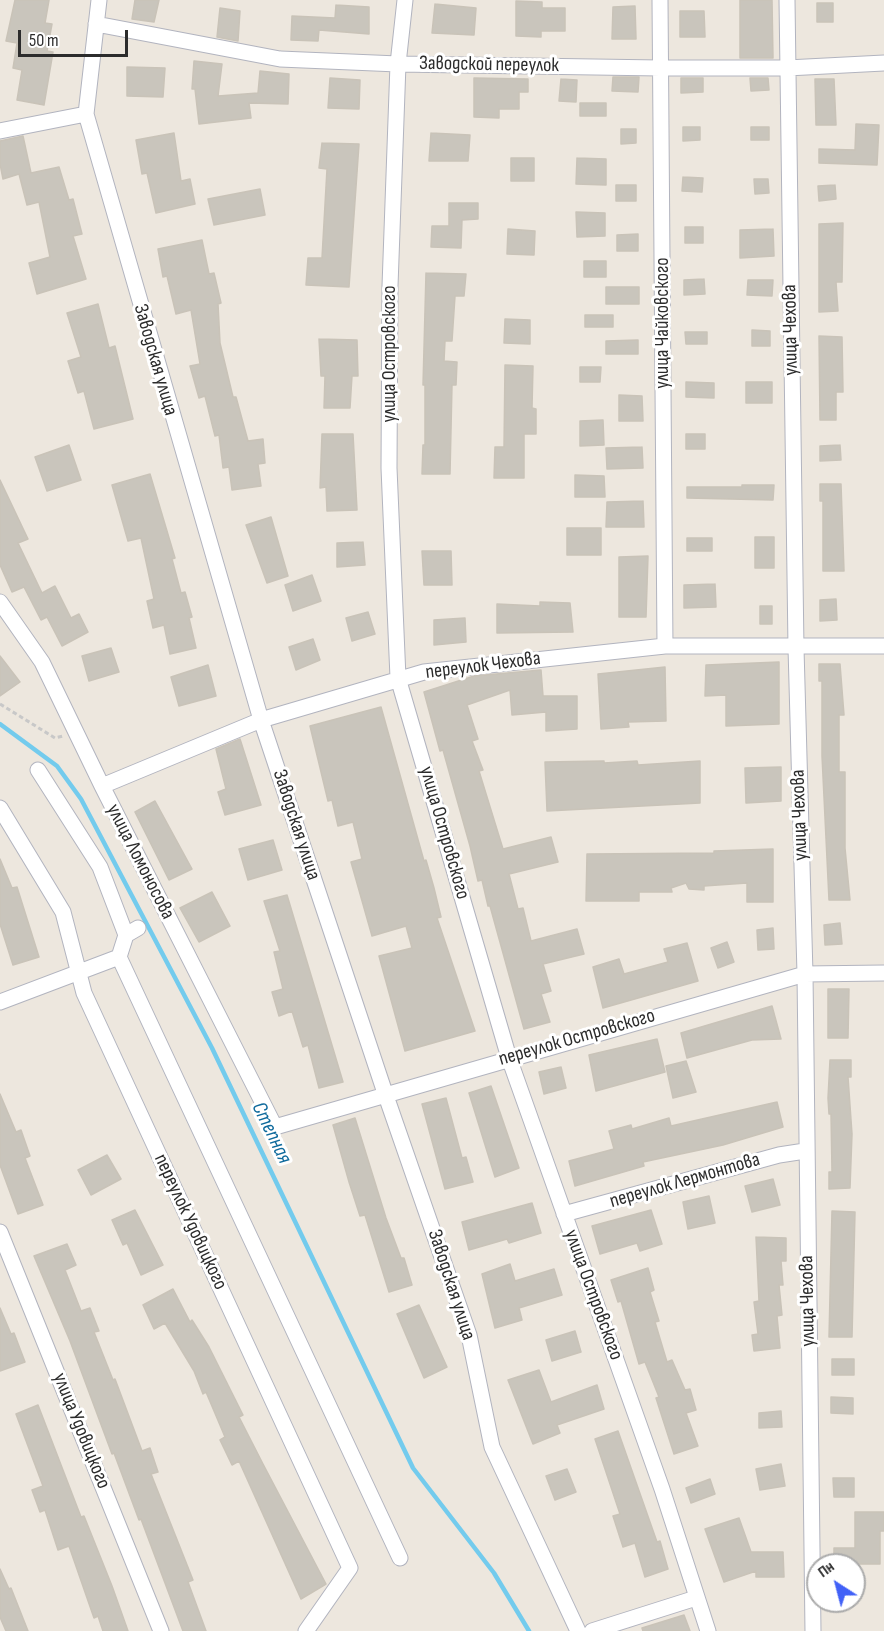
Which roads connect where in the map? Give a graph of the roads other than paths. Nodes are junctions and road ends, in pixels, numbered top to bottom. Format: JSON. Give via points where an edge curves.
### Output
{"nodes":[{"id":1,"x":99,"y":0,"type":"edge"},
{"id":2,"x":405,"y":0,"type":"edge"},
{"id":3,"x":660,"y":0,"type":"edge"},
{"id":4,"x":787,"y":0,"type":"edge"},
{"id":5,"x":96,"y":24,"type":"junction"},
{"id":6,"x":884,"y":63,"type":"edge"},
{"id":7,"x":398,"y":64,"type":"junction"},
{"id":8,"x":660,"y":68,"type":"junction"},
{"id":9,"x":788,"y":68,"type":"junction"},
{"id":10,"x":86,"y":114,"type":"junction"},
{"id":11,"x":0,"y":131,"type":"edge"},
{"id":12,"x":0,"y":602,"type":"edge"},
{"id":13,"x":665,"y":646,"type":"junction"},
{"id":14,"x":884,"y":646,"type":"edge"},
{"id":15,"x":796,"y":648,"type":"junction"},
{"id":16,"x":398,"y":678,"type":"junction"},
{"id":17,"x":261,"y":720,"type":"junction"},
{"id":18,"x":38,"y":770,"type":"dead end"},
{"id":19,"x":102,"y":786,"type":"junction"},
{"id":20,"x":0,"y":808,"type":"edge"},
{"id":21,"x":118,"y":957,"type":"junction"},
{"id":22,"x":80,"y":972,"type":"junction"},
{"id":23,"x":884,"y":973,"type":"edge"},
{"id":24,"x":805,"y":974,"type":"junction"},
{"id":25,"x":0,"y":1002,"type":"edge"},
{"id":26,"x":509,"y":1058,"type":"junction"},
{"id":27,"x":385,"y":1093,"type":"junction"},
{"id":28,"x":275,"y":1127,"type":"joint"},
{"id":29,"x":806,"y":1151,"type":"junction"},
{"id":30,"x":564,"y":1214,"type":"junction"},
{"id":31,"x":0,"y":1232,"type":"edge"},
{"id":32,"x":400,"y":1558,"type":"dead end"},
{"id":33,"x":696,"y":1598,"type":"junction"},
{"id":34,"x":583,"y":1630,"type":"edge"},
{"id":35,"x":161,"y":1631,"type":"edge"},
{"id":36,"x":306,"y":1631,"type":"edge"},
{"id":37,"x":708,"y":1631,"type":"edge"},
{"id":38,"x":813,"y":1631,"type":"edge"}],
"edges":[{"from":1,"to":5,"type":"street","name":"Заводская улица"},
{"from":2,"to":7,"type":"street","name":"улица Островского"},
{"from":3,"to":8,"type":"street","name":"улица Чайковского"},
{"from":4,"to":9,"type":"street","name":"улица Чехова"},
{"from":5,"to":7,"type":"street","name":"Заводской переулок","via":[[280,59]]},
{"from":5,"to":10,"type":"street","name":"Заводская улица"},
{"from":6,"to":9,"type":"street","name":"Заводской переулок"},
{"from":7,"to":8,"type":"street","name":"Заводской переулок"},
{"from":7,"to":16,"type":"street","name":"улица Островского","via":[[389,366]]},
{"from":8,"to":9,"type":"street","name":"Заводской переулок"},
{"from":8,"to":13,"type":"street","name":"улица Чайковского"},
{"from":9,"to":15,"type":"street","name":"улица Чехова"},
{"from":10,"to":11,"type":"street"},
{"from":10,"to":17,"type":"street","name":"Заводская улица"},
{"from":12,"to":19,"type":"street","name":"улица Ломоносова","via":[[42,662]]},
{"from":13,"to":15,"type":"street","name":"переулок Чехова"},
{"from":13,"to":16,"type":"street","name":"переулок Чехова"},
{"from":14,"to":15,"type":"street","name":"переулок Чехова"},
{"from":15,"to":24,"type":"street","name":"улица Чехова"},
{"from":16,"to":17,"type":"street","name":"переулок Чехова"},
{"from":16,"to":26,"type":"street","name":"улица Островского"},
{"from":17,"to":19,"type":"street","name":"переулок Чехова"},
{"from":17,"to":27,"type":"street","name":"Заводская улица"},
{"from":18,"to":21,"type":"street","via":[[100,867],[132,932]]},
{"from":19,"to":28,"type":"street","name":"улица Ломоносова"},
{"from":20,"to":22,"type":"street","name":"переулок Удовицкого","via":[[63,912]]},
{"from":21,"to":22,"type":"street"},
{"from":21,"to":32,"type":"street"},
{"from":22,"to":25,"type":"street"},
{"from":22,"to":36,"type":"street","name":"переулок Удовицкого","via":[[84,993],[350,1568]]},
{"from":23,"to":24,"type":"street","name":"переулок Островского"},
{"from":24,"to":26,"type":"street","name":"переулок Островского"},
{"from":24,"to":29,"type":"street","name":"улица Чехова"},
{"from":26,"to":27,"type":"street","name":"переулок Островского"},
{"from":26,"to":30,"type":"street","name":"улица Островского"},
{"from":27,"to":28,"type":"street","name":"переулок Островского"},
{"from":27,"to":34,"type":"street","name":"Заводская улица","via":[[469,1335],[492,1447]]},
{"from":29,"to":30,"type":"street","name":"переулок Лермонтова"},
{"from":29,"to":38,"type":"street","name":"улица Чехова"},
{"from":30,"to":33,"type":"street","name":"улица Островского","via":[[662,1489]]},
{"from":31,"to":35,"type":"street","name":"улица Удовицкого"},
{"from":33,"to":34,"type":"street"},
{"from":33,"to":37,"type":"street","name":"улица Островского"}]}
